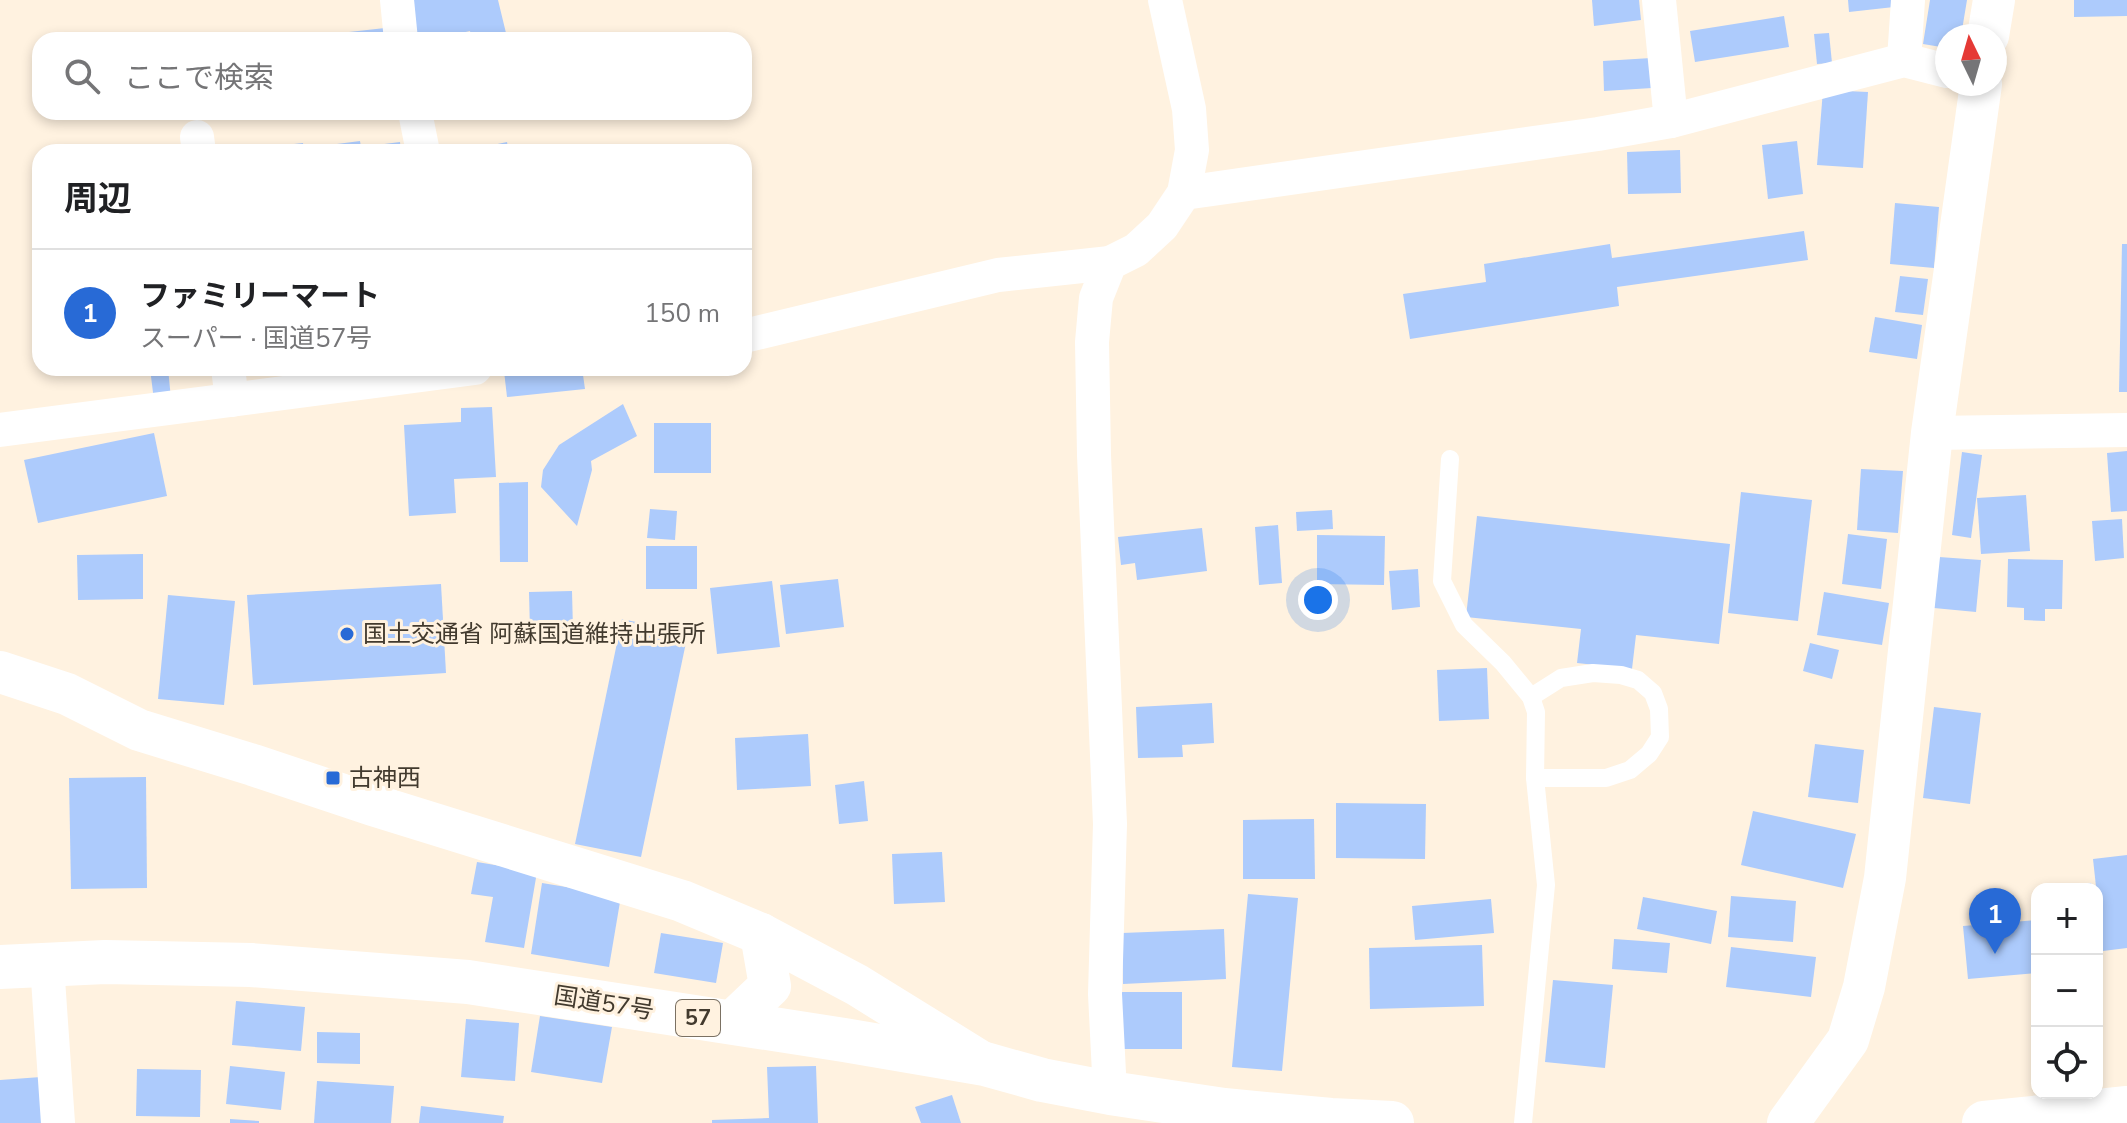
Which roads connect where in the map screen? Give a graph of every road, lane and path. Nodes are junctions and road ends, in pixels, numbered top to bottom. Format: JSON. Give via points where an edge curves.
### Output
{"nodes":[{"id":1,"x":397,"y":0,"type":"edge"},
{"id":2,"x":1165,"y":0,"type":"edge"},
{"id":3,"x":1659,"y":0,"type":"edge"},
{"id":4,"x":1908,"y":0,"type":"edge"},
{"id":5,"x":1994,"y":0,"type":"edge"},
{"id":6,"x":1990,"y":24,"type":"edge"},
{"id":7,"x":400,"y":32,"type":"edge"},
{"id":8,"x":1904,"y":60,"type":"junction"},
{"id":9,"x":1935,"y":68,"type":"edge"},
{"id":10,"x":1979,"y":96,"type":"edge"},
{"id":11,"x":417,"y":120,"type":"edge"},
{"id":12,"x":1671,"y":121,"type":"junction"},
{"id":13,"x":421,"y":144,"type":"edge"},
{"id":14,"x":1184,"y":193,"type":"junction"},
{"id":15,"x":1110,"y":263,"type":"junction"},
{"id":16,"x":752,"y":334,"type":"edge"},
{"id":17,"x":353,"y":376,"type":"edge"},
{"id":18,"x":230,"y":384,"type":"edge"},
{"id":19,"x":0,"y":430,"type":"edge"},
{"id":20,"x":2127,"y":430,"type":"edge"},
{"id":21,"x":1932,"y":433,"type":"junction"},
{"id":22,"x":1450,"y":459,"type":"dead end"},
{"id":23,"x":0,"y":672,"type":"edge"},
{"id":24,"x":1531,"y":697,"type":"junction"},
{"id":25,"x":1535,"y":778,"type":"junction"},
{"id":26,"x":761,"y":934,"type":"junction"},
{"id":27,"x":47,"y":965,"type":"junction"},
{"id":28,"x":0,"y":967,"type":"edge"},
{"id":29,"x":731,"y":1023,"type":"junction"},
{"id":30,"x":985,"y":1064,"type":"junction"},
{"id":31,"x":1110,"y":1093,"type":"junction"},
{"id":32,"x":2127,"y":1108,"type":"edge"},
{"id":33,"x":58,"y":1123,"type":"edge"},
{"id":34,"x":1392,"y":1123,"type":"edge"},
{"id":35,"x":1523,"y":1123,"type":"edge"},
{"id":36,"x":1788,"y":1123,"type":"edge"},
{"id":37,"x":1984,"y":1123,"type":"edge"}],
"edges":[{"from":1,"to":7,"type":"street"},
{"from":2,"to":14,"type":"street","via":[[1189,109],[1192,150]]},
{"from":3,"to":12,"type":"street"},
{"from":4,"to":8,"type":"street"},
{"from":5,"to":6,"type":"street"},
{"from":8,"to":9,"type":"street"},
{"from":8,"to":12,"type":"street"},
{"from":10,"to":21,"type":"street"},
{"from":11,"to":13,"type":"street"},
{"from":12,"to":14,"type":"street"},
{"from":14,"to":15,"type":"street","via":[[1162,226],[1136,250]]},
{"from":15,"to":16,"type":"street","via":[[998,275]]},
{"from":15,"to":31,"type":"street","via":[[1096,298],[1092,342],[1110,824],[1105,994]]},
{"from":17,"to":18,"type":"street"},
{"from":18,"to":19,"type":"street"},
{"from":20,"to":21,"type":"street"},
{"from":21,"to":36,"type":"street","via":[[1885,878],[1873,945],[1848,1040]]},
{"from":22,"to":24,"type":"lane","via":[[1442,581],[1464,625]]},
{"from":23,"to":26,"type":"street","via":[[67,694],[139,730],[682,901]]},
{"from":24,"to":25,"type":"lane","via":[[1536,712]]},
{"from":24,"to":25,"type":"lane","via":[[1561,678],[1621,675],[1653,693],[1659,709],[1660,737],[1630,770],[1606,778]]},
{"from":25,"to":35,"type":"lane","via":[[1546,885]]},
{"from":26,"to":29,"type":"street","via":[[770,986]]},
{"from":26,"to":30,"type":"street","via":[[857,985]]},
{"from":27,"to":28,"type":"highway","name":"国道57号","number":"57"},
{"from":27,"to":29,"type":"highway","name":"国道57号","number":"57","via":[[251,965],[468,982]]},
{"from":27,"to":33,"type":"street"},
{"from":29,"to":30,"type":"highway","name":"国道57号","number":"57"},
{"from":30,"to":31,"type":"highway","name":"国道57号","number":"57"},
{"from":31,"to":34,"type":"highway","name":"国道57号","number":"57","via":[[1224,1110]]},
{"from":32,"to":37,"type":"highway"}]}
